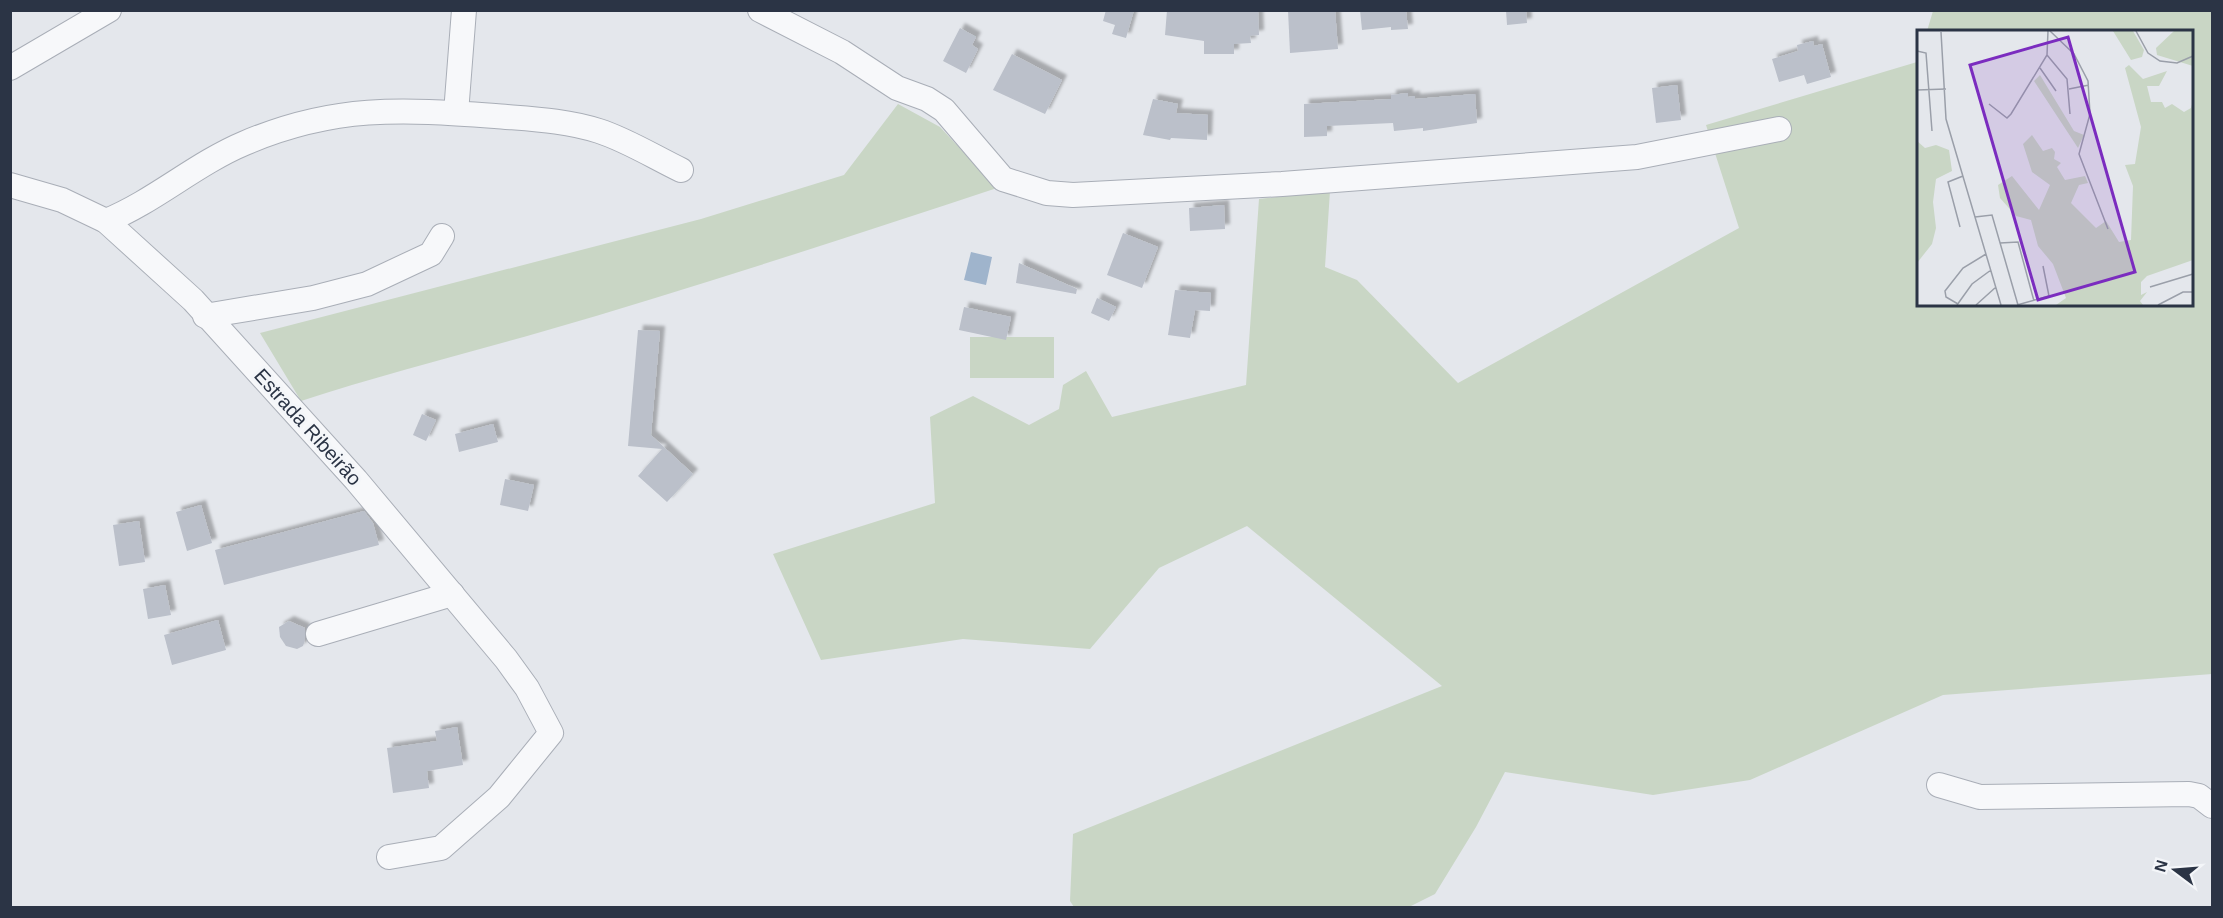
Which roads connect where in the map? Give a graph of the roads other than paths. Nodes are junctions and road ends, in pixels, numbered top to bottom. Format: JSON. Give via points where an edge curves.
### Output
{"nodes":[{"id":1,"x":109,"y":10,"type":"edge"},
{"id":2,"x":464,"y":10,"type":"edge"},
{"id":3,"x":760,"y":10,"type":"edge"},
{"id":4,"x":10,"y":68,"type":"edge"},
{"id":5,"x":456,"y":113,"type":"junction"},
{"id":6,"x":1779,"y":129,"type":"dead end"},
{"id":7,"x":681,"y":170,"type":"dead end"},
{"id":8,"x":10,"y":186,"type":"edge"},
{"id":9,"x":106,"y":221,"type":"junction"},
{"id":10,"x":442,"y":236,"type":"dead end"},
{"id":11,"x":205,"y":316,"type":"junction"},
{"id":12,"x":452,"y":594,"type":"junction"},
{"id":13,"x":318,"y":634,"type":"dead end"},
{"id":14,"x":1939,"y":785,"type":"dead end"},
{"id":15,"x":2212,"y":806,"type":"edge"},
{"id":16,"x":389,"y":857,"type":"dead end"}],
"edges":[{"from":1,"to":4,"type":"street"},
{"from":2,"to":5,"type":"street"},
{"from":3,"to":6,"type":"street","via":[[842,52],[897,88],[927,99],[944,110],[1003,179],[1047,193],[1282,184],[1637,158]]},
{"from":5,"to":7,"type":"street","via":[[575,124],[600,131]]},
{"from":5,"to":9,"type":"street","via":[[364,111],[287,125],[241,144],[130,211]]},
{"from":8,"to":9,"type":"street","name":"Estrada Ribeirão","via":[[62,200]]},
{"from":9,"to":11,"type":"street","name":"Estrada Ribeirão","via":[[193,300]]},
{"from":10,"to":11,"type":"street","via":[[431,254],[367,284],[313,298]]},
{"from":11,"to":12,"type":"street","name":"Estrada Ribeirão","via":[[356,480]]},
{"from":12,"to":13,"type":"street"},
{"from":12,"to":16,"type":"street","name":"Estrada Ribeirão","via":[[527,688],[552,733],[499,797],[441,848]]},
{"from":14,"to":15,"type":"street","via":[[1980,796],[2189,794]]}]}
